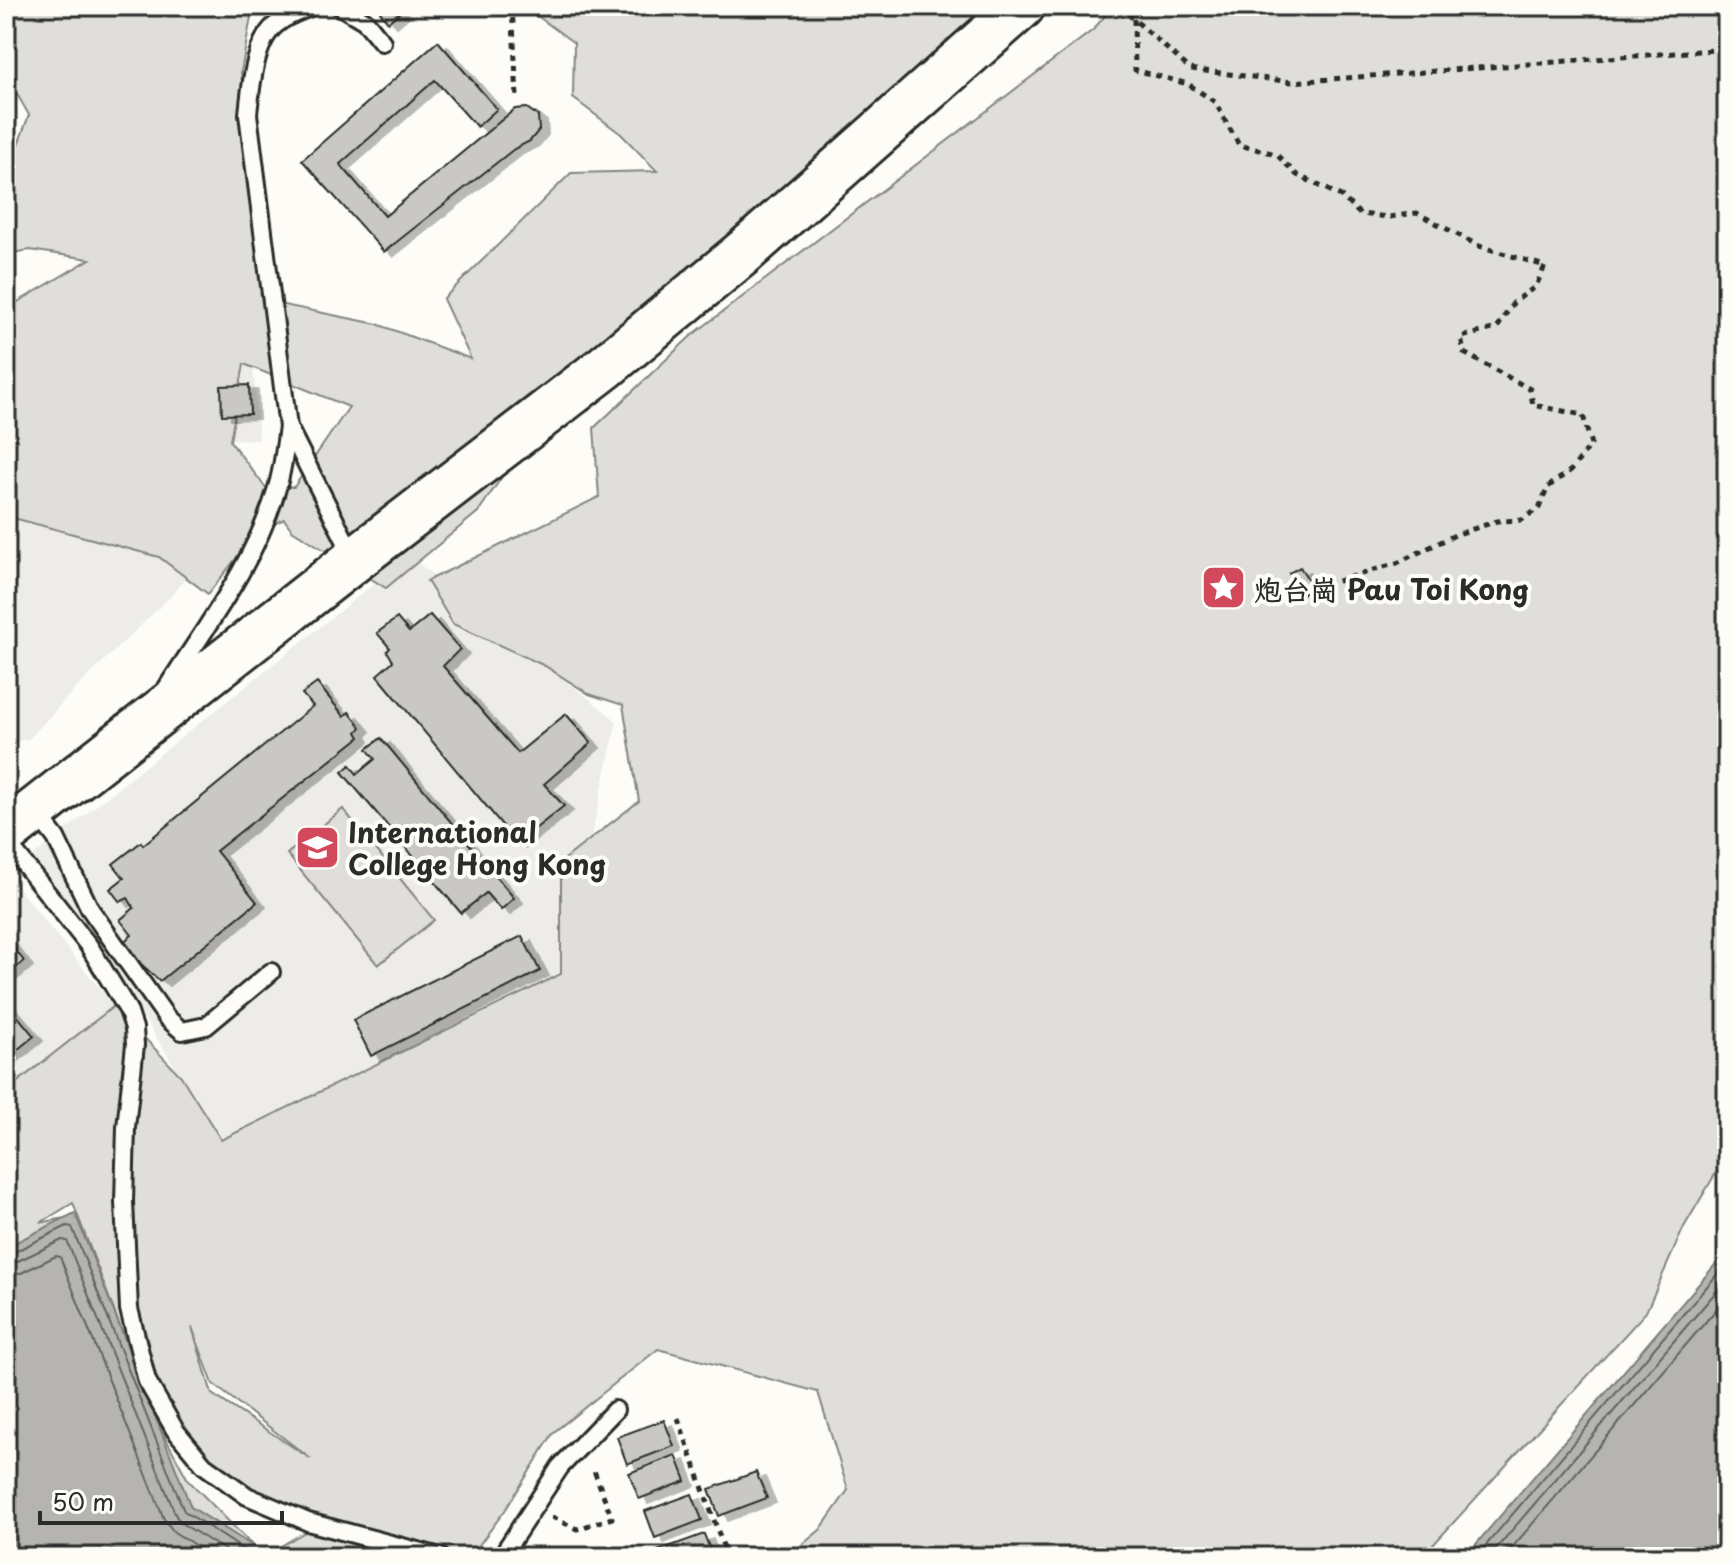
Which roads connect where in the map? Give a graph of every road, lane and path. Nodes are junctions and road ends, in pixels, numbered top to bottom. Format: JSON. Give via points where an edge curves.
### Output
{"nodes":[{"id":1,"x":313,"y":6,"type":"edge"},
{"id":2,"x":340,"y":6,"type":"edge"},
{"id":3,"x":512,"y":6,"type":"edge"},
{"id":4,"x":1022,"y":6,"type":"edge"},
{"id":5,"x":1119,"y":6,"type":"edge"},
{"id":6,"x":1134,"y":19,"type":"junction"},
{"id":7,"x":382,"y":42,"type":"dead end"},
{"id":8,"x":1727,"y":49,"type":"edge"},
{"id":9,"x":517,"y":97,"type":"dead end"},
{"id":10,"x":288,"y":427,"type":"junction"},
{"id":11,"x":354,"y":560,"type":"junction"},
{"id":12,"x":1332,"y":583,"type":"dead end"},
{"id":13,"x":144,"y":724,"type":"junction"},
{"id":14,"x":16,"y":828,"type":"edge"},
{"id":15,"x":271,"y":972,"type":"dead end"},
{"id":16,"x":615,"y":1410,"type":"dead end"},
{"id":17,"x":678,"y":1418,"type":"dead end"},
{"id":18,"x":591,"y":1462,"type":"dead end"},
{"id":19,"x":534,"y":1507,"type":"junction"},
{"id":20,"x":440,"y":1557,"type":"edge"},
{"id":21,"x":501,"y":1557,"type":"edge"},
{"id":22,"x":727,"y":1557,"type":"edge"}],
"edges":[{"from":1,"to":10,"type":"lane","via":[[275,25],[260,47],[248,114]]},
{"from":2,"to":7,"type":"lane","via":[[365,21]]},
{"from":3,"to":9,"type":"path"},
{"from":4,"to":11,"type":"main road","via":[[744,252],[604,368]]},
{"from":5,"to":6,"type":"path"},
{"from":6,"to":8,"type":"path","via":[[1190,69],[1292,82]]},
{"from":6,"to":12,"type":"path","via":[[1135,70],[1188,84],[1215,102],[1239,145],[1276,154],[1297,175],[1341,196],[1360,214],[1417,213],[1479,246],[1545,266],[1536,286],[1513,303],[1497,328],[1461,337],[1464,353],[1530,389],[1533,405],[1583,415],[1591,445],[1548,487],[1539,508],[1522,520],[1497,521],[1397,563]]},
{"from":10,"to":11,"type":"lane"},
{"from":10,"to":13,"type":"lane","via":[[277,488],[256,542]]},
{"from":11,"to":13,"type":"main road"},
{"from":13,"to":14,"type":"main road"},
{"from":14,"to":15,"type":"lane","via":[[46,827],[56,838],[90,909],[167,1018],[182,1031],[206,1026]]},
{"from":14,"to":20,"type":"lane","via":[[134,1028],[124,1202],[129,1309],[147,1381],[175,1430],[204,1465],[247,1496],[308,1522]]},
{"from":16,"to":19,"type":"lane","via":[[560,1467]]},
{"from":17,"to":22,"type":"path"},
{"from":18,"to":19,"type":"path","via":[[612,1518],[577,1529]]},
{"from":19,"to":21,"type":"lane"}]}
